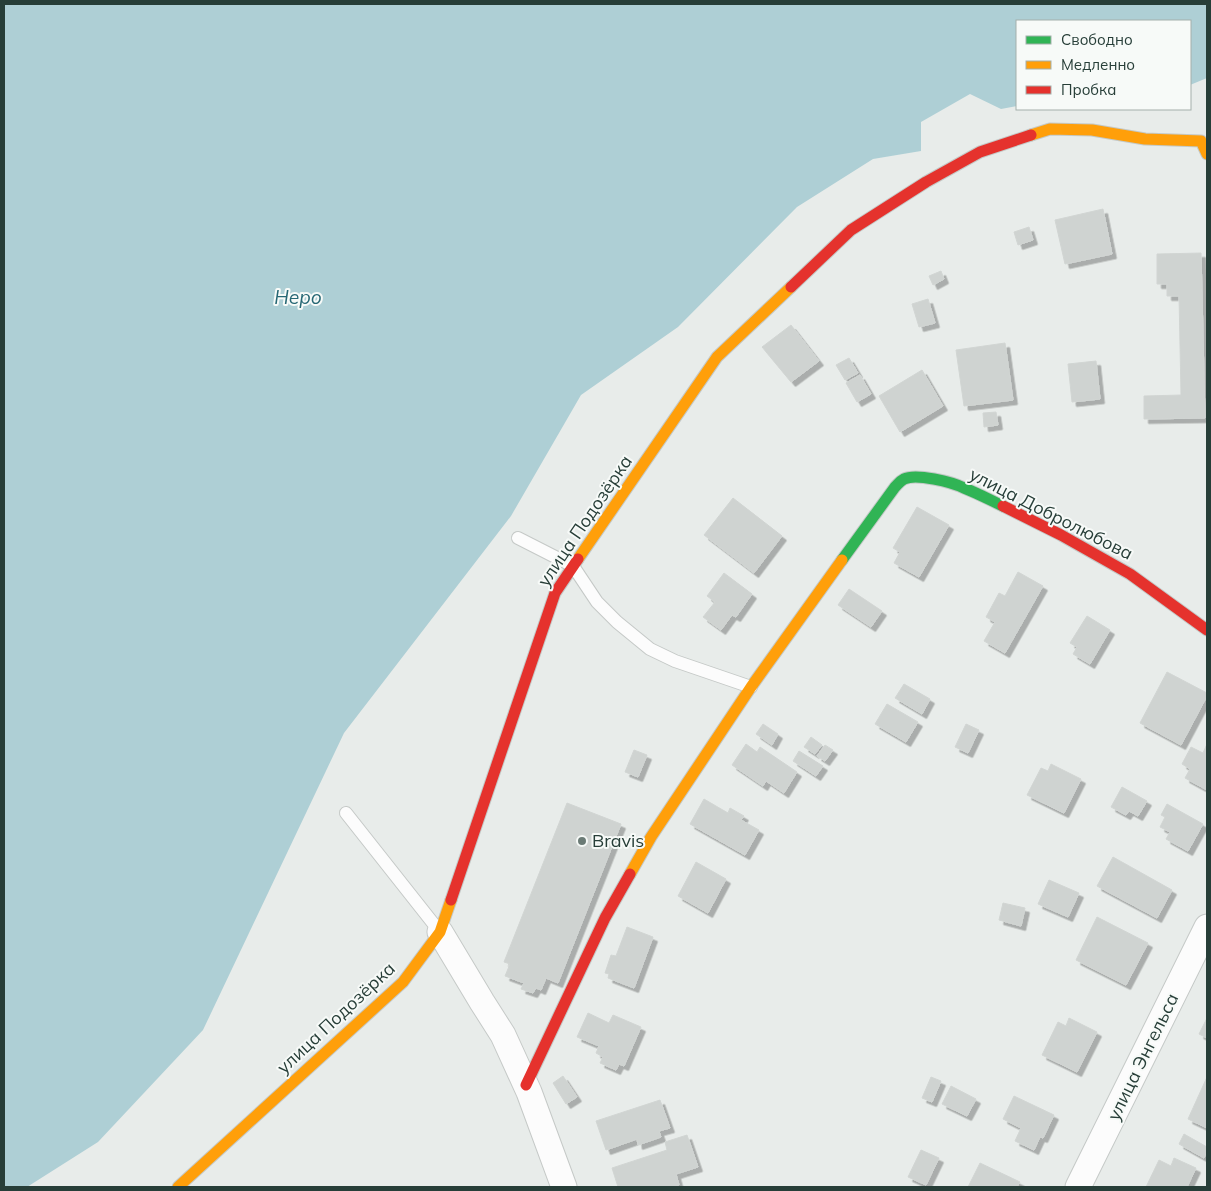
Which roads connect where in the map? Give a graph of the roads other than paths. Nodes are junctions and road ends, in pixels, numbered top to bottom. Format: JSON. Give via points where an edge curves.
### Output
{"nodes":[{"id":1,"x":1207,"y":154,"type":"edge"},
{"id":2,"x":518,"y":538,"type":"dead end"},
{"id":3,"x":573,"y":566,"type":"junction"},
{"id":4,"x":1207,"y":630,"type":"edge"},
{"id":5,"x":751,"y":686,"type":"junction"},
{"id":6,"x":346,"y":813,"type":"dead end"},
{"id":7,"x":1207,"y":927,"type":"edge"},
{"id":8,"x":440,"y":932,"type":"junction"},
{"id":9,"x":526,"y":1085,"type":"junction"},
{"id":10,"x":178,"y":1187,"type":"edge"},
{"id":11,"x":564,"y":1187,"type":"edge"},
{"id":12,"x":1078,"y":1187,"type":"edge"}],
"edges":[{"from":1,"to":3,"type":"street","name":"улица Подозёрка","via":[[1201,141],[1050,129],[980,152],[851,230],[717,357]]},
{"from":2,"to":3,"type":"lane"},
{"from":3,"to":5,"type":"lane","via":[[597,602],[650,648],[675,661]]},
{"from":3,"to":8,"type":"street","name":"улица Подозёрка","via":[[555,593]]},
{"from":4,"to":5,"type":"street","name":"улица Добролюбова","via":[[1130,574],[1061,535],[963,487],[919,478],[904,479]]},
{"from":5,"to":9,"type":"street","via":[[646,845],[605,918]]},
{"from":6,"to":8,"type":"lane"},
{"from":7,"to":12,"type":"street","name":"улица Энгельса"},
{"from":8,"to":9,"type":"street","via":[[504,1035]]},
{"from":8,"to":10,"type":"street","name":"улица Подозёрка","via":[[403,982]]},
{"from":9,"to":11,"type":"street"}]}
